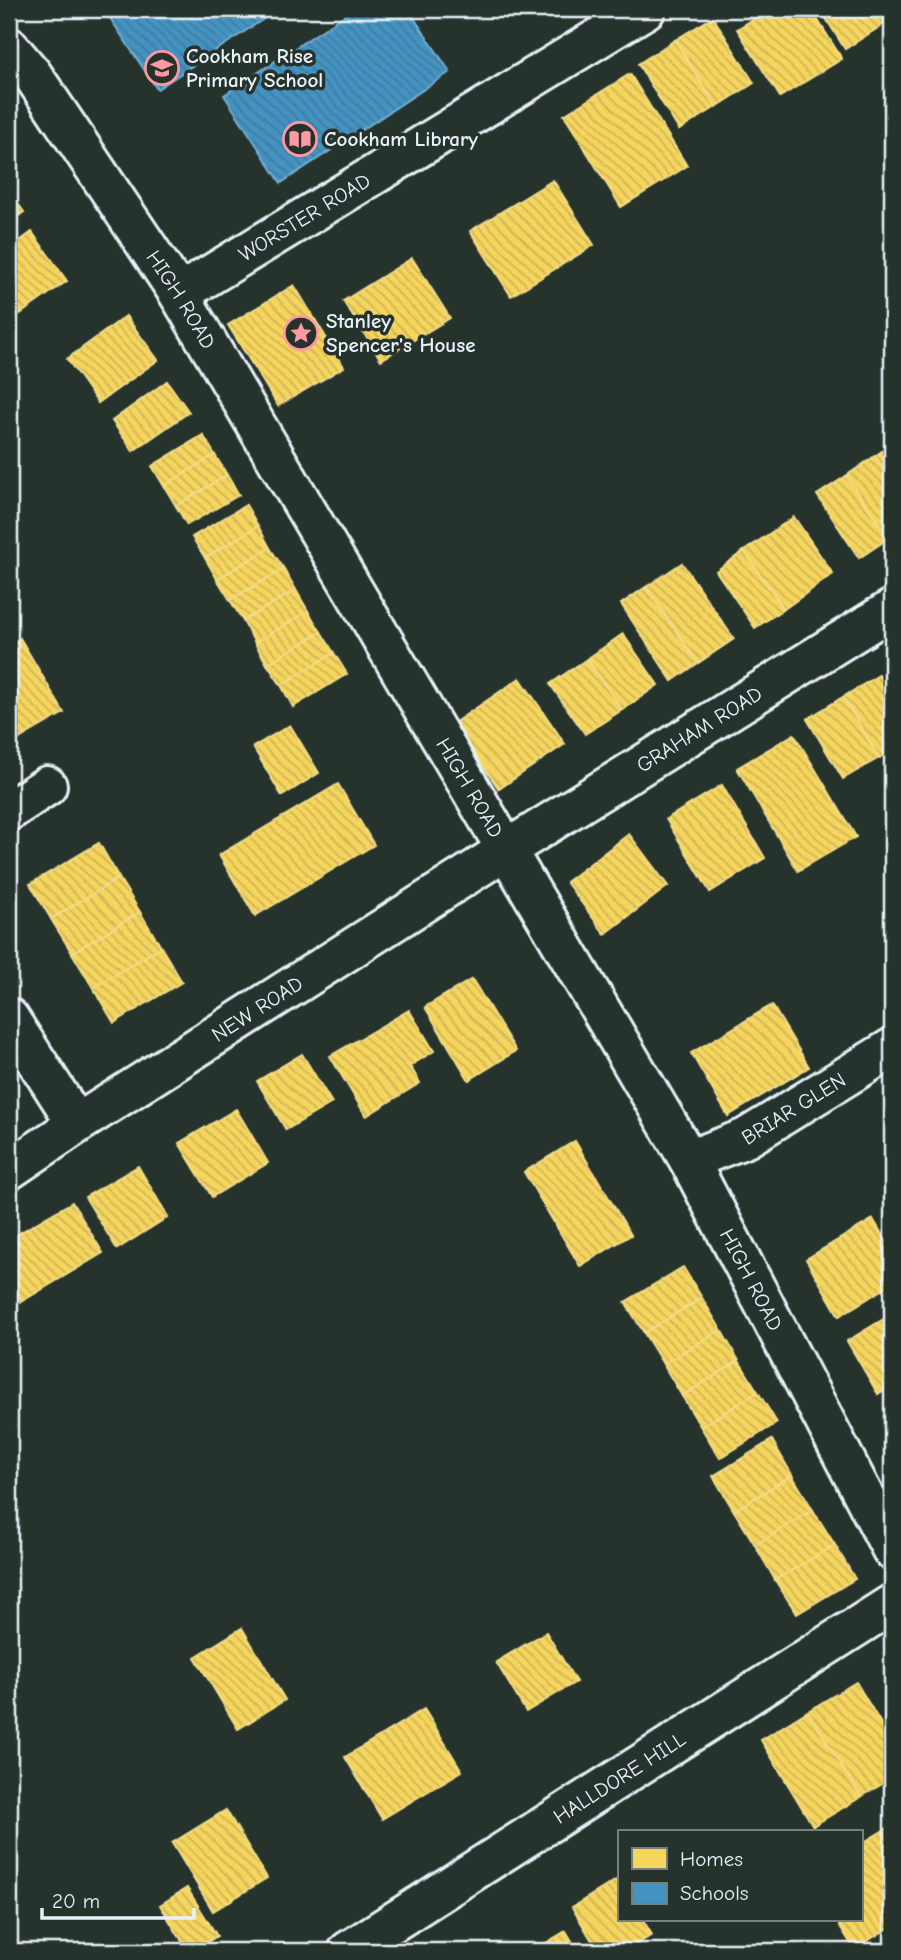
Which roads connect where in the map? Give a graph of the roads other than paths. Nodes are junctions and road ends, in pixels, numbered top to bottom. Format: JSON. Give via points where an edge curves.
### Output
{"nodes":[{"id":1,"x":646,"y":9,"type":"edge"},
{"id":2,"x":9,"y":47,"type":"edge"},
{"id":3,"x":179,"y":294,"type":"junction"},
{"id":4,"x":892,"y":609,"type":"edge"},
{"id":5,"x":47,"y":786,"type":"dead end"},
{"id":6,"x":9,"y":811,"type":"edge"},
{"id":7,"x":506,"y":850,"type":"junction"},
{"id":8,"x":9,"y":1018,"type":"edge"},
{"id":9,"x":892,"y":1048,"type":"edge"},
{"id":10,"x":77,"y":1124,"type":"junction"},
{"id":11,"x":689,"y":1160,"type":"junction"},
{"id":12,"x":9,"y":1171,"type":"edge"},
{"id":13,"x":892,"y":1550,"type":"edge"},
{"id":14,"x":892,"y":1604,"type":"edge"},
{"id":15,"x":356,"y":1949,"type":"edge"}],
"edges":[{"from":1,"to":3,"type":"street","name":"WORSTER ROAD"},
{"from":2,"to":3,"type":"street","name":"HIGH ROAD","via":[[32,74]]},
{"from":3,"to":7,"type":"street","name":"HIGH ROAD"},
{"from":4,"to":7,"type":"street","name":"GRAHAM ROAD"},
{"from":5,"to":6,"type":"street"},
{"from":7,"to":10,"type":"street","name":"NEW ROAD"},
{"from":7,"to":11,"type":"street","name":"HIGH ROAD"},
{"from":8,"to":10,"type":"street"},
{"from":9,"to":11,"type":"street","name":"BRIAR GLEN","via":[[746,1138]]},
{"from":10,"to":12,"type":"street","name":"NEW ROAD"},
{"from":11,"to":13,"type":"street","name":"HIGH ROAD"},
{"from":14,"to":15,"type":"street","name":"HALLDORE HILL"}]}
